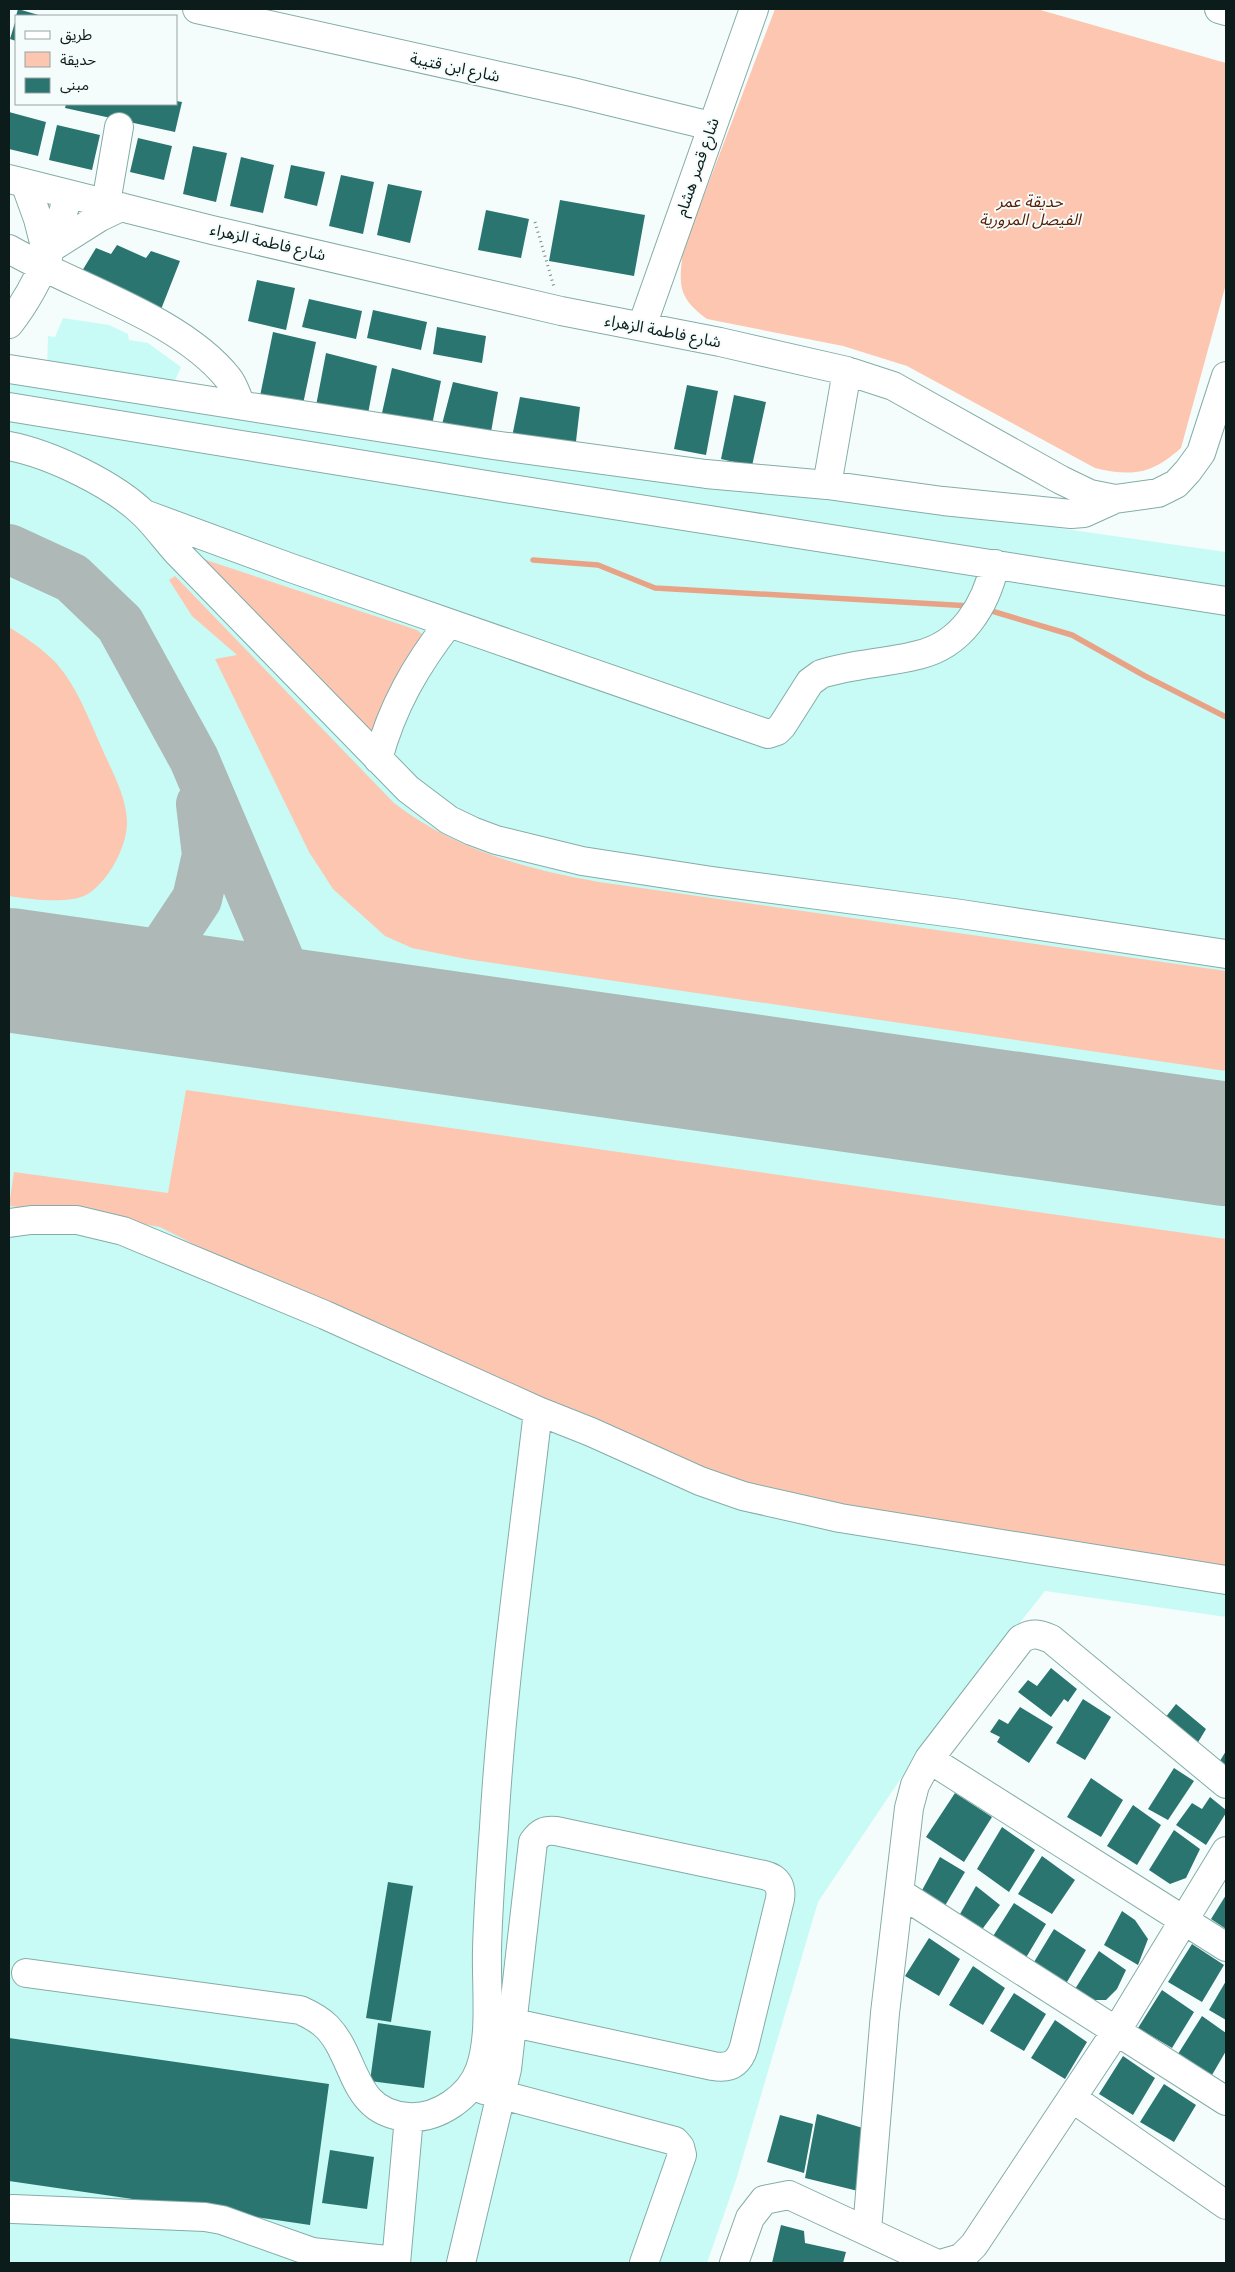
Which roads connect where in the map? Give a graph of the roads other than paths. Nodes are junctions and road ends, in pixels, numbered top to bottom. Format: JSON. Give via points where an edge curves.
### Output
{"nodes":[{"id":1,"x":197,"y":9,"type":"edge"},
{"id":2,"x":754,"y":9,"type":"edge"},
{"id":3,"x":1219,"y":9,"type":"edge"},
{"id":4,"x":1226,"y":11,"type":"edge"},
{"id":5,"x":711,"y":126,"type":"junction"},
{"id":6,"x":119,"y":127,"type":"dead end"},
{"id":7,"x":17,"y":181,"type":"edge"},
{"id":8,"x":68,"y":195,"type":"junction"},
{"id":9,"x":113,"y":205,"type":"junction"},
{"id":10,"x":9,"y":249,"type":"edge"},
{"id":11,"x":48,"y":258,"type":"junction"},
{"id":12,"x":9,"y":324,"type":"edge"},
{"id":13,"x":642,"y":326,"type":"junction"},
{"id":14,"x":9,"y":368,"type":"edge"},
{"id":15,"x":847,"y":372,"type":"junction"},
{"id":16,"x":1226,"y":376,"type":"edge"},
{"id":17,"x":241,"y":405,"type":"junction"},
{"id":18,"x":9,"y":407,"type":"edge"},
{"id":19,"x":9,"y":446,"type":"edge"},
{"id":20,"x":826,"y":485,"type":"junction"},
{"id":21,"x":1115,"y":499,"type":"junction"},
{"id":22,"x":144,"y":514,"type":"junction"},
{"id":23,"x":995,"y":564,"type":"junction"},
{"id":24,"x":1226,"y":601,"type":"edge"},
{"id":25,"x":449,"y":623,"type":"junction"},
{"id":26,"x":378,"y":759,"type":"junction"},
{"id":27,"x":1226,"y":954,"type":"edge"},
{"id":28,"x":9,"y":1223,"type":"edge"},
{"id":29,"x":538,"y":1411,"type":"junction"},
{"id":30,"x":1226,"y":1580,"type":"edge"},
{"id":31,"x":929,"y":1759,"type":"junction"},
{"id":32,"x":1226,"y":1784,"type":"edge"},
{"id":33,"x":1226,"y":1851,"type":"edge"},
{"id":34,"x":900,"y":1893,"type":"junction"},
{"id":35,"x":1184,"y":1920,"type":"junction"},
{"id":36,"x":1226,"y":1947,"type":"edge"},
{"id":37,"x":26,"y":1973,"type":"dead end"},
{"id":38,"x":514,"y":2023,"type":"junction"},
{"id":39,"x":1117,"y":2030,"type":"junction"},
{"id":40,"x":471,"y":2087,"type":"junction"},
{"id":41,"x":502,"y":2094,"type":"junction"},
{"id":42,"x":1072,"y":2098,"type":"junction"},
{"id":43,"x":1226,"y":2101,"type":"edge"},
{"id":44,"x":409,"y":2117,"type":"junction"},
{"id":45,"x":1226,"y":2205,"type":"edge"},
{"id":46,"x":13,"y":2209,"type":"dead end"},
{"id":47,"x":867,"y":2230,"type":"junction"},
{"id":48,"x":396,"y":2262,"type":"edge"},
{"id":49,"x":461,"y":2263,"type":"edge"},
{"id":50,"x":644,"y":2263,"type":"edge"},
{"id":51,"x":734,"y":2263,"type":"edge"},
{"id":52,"x":935,"y":2263,"type":"edge"},
{"id":53,"x":944,"y":2263,"type":"edge"}],
"edges":[{"from":1,"to":5,"type":"street","name":"شارع ابن قتيبة"},
{"from":2,"to":5,"type":"street","name":"شارع قصر هشام"},
{"from":3,"to":4,"type":"street"},
{"from":5,"to":13,"type":"street","name":"شارع قصر هشام"},
{"from":6,"to":9,"type":"street"},
{"from":7,"to":8,"type":"street","name":"شارع فاطمة الزهراء"},
{"from":7,"to":11,"type":"street","via":[[38,219]]},
{"from":8,"to":9,"type":"street","name":"شارع فاطمة الزهراء"},
{"from":8,"to":11,"type":"street"},
{"from":9,"to":11,"type":"street"},
{"from":9,"to":13,"type":"street","name":"شارع فاطمة الزهراء","via":[[561,311]]},
{"from":10,"to":11,"type":"street"},
{"from":11,"to":12,"type":"street"},
{"from":11,"to":17,"type":"street","via":[[184,338],[230,379]]},
{"from":13,"to":15,"type":"street","name":"شارع فاطمة الزهراء"},
{"from":14,"to":17,"type":"street"},
{"from":15,"to":20,"type":"street"},
{"from":15,"to":21,"type":"street","name":"شارع فاطمة الزهراء","via":[[893,386],[1061,480],[1090,494]]},
{"from":16,"to":21,"type":"street","name":"شارع فاطمة الزهراء","via":[[1200,453],[1188,471],[1176,484],[1158,493]]},
{"from":17,"to":20,"type":"street","via":[[486,444],[706,474]]},
{"from":18,"to":23,"type":"street"},
{"from":19,"to":22,"type":"street","via":[[83,473]]},
{"from":20,"to":21,"type":"street","via":[[942,502],[1071,514],[1084,513]]},
{"from":22,"to":25,"type":"street"},
{"from":22,"to":26,"type":"street"},
{"from":23,"to":24,"type":"street"},
{"from":23,"to":25,"type":"street","via":[[983,603],[956,635],[920,655],[821,674],[810,682],[782,726],[768,734]]},
{"from":25,"to":26,"type":"street","via":[[430,647],[398,700]]},
{"from":26,"to":27,"type":"street","via":[[408,790],[449,820],[496,840],[582,861]]},
{"from":28,"to":29,"type":"street","via":[[78,1220],[123,1231],[325,1315]]},
{"from":29,"to":30,"type":"street","via":[[708,1484],[744,1496],[840,1518]]},
{"from":29,"to":40,"type":"street","via":[[499,1741],[487,1949],[486,2041],[479,2072]]},
{"from":31,"to":32,"type":"street","via":[[1022,1638],[1039,1634],[1051,1639]]},
{"from":31,"to":34,"type":"street","via":[[915,1785],[909,1808]]},
{"from":31,"to":35,"type":"street"},
{"from":33,"to":35,"type":"street"},
{"from":34,"to":39,"type":"street"},
{"from":34,"to":47,"type":"street","via":[[885,2013]]},
{"from":35,"to":36,"type":"street"},
{"from":35,"to":39,"type":"street"},
{"from":37,"to":44,"type":"street","via":[[300,2010],[327,2027],[364,2095],[392,2114]]},
{"from":38,"to":38,"type":"street","via":[[533,1842],[538,1834],[556,1831],[764,1875],[779,1883],[782,1891],[746,2039],[741,2057],[734,2064],[724,2068],[713,2066]]},
{"from":38,"to":41,"type":"street"},
{"from":39,"to":42,"type":"street"},
{"from":39,"to":43,"type":"street"},
{"from":40,"to":41,"type":"street"},
{"from":40,"to":44,"type":"street","via":[[445,2109]]},
{"from":41,"to":49,"type":"street"},
{"from":41,"to":50,"type":"street","via":[[675,2141],[682,2155]]},
{"from":42,"to":45,"type":"street"},
{"from":42,"to":53,"type":"street","via":[[974,2245],[960,2258]]},
{"from":44,"to":48,"type":"street"},
{"from":46,"to":48,"type":"street","via":[[205,2217],[312,2252]]},
{"from":47,"to":51,"type":"street","via":[[789,2195],[764,2200],[750,2218]]},
{"from":47,"to":52,"type":"street"}]}
